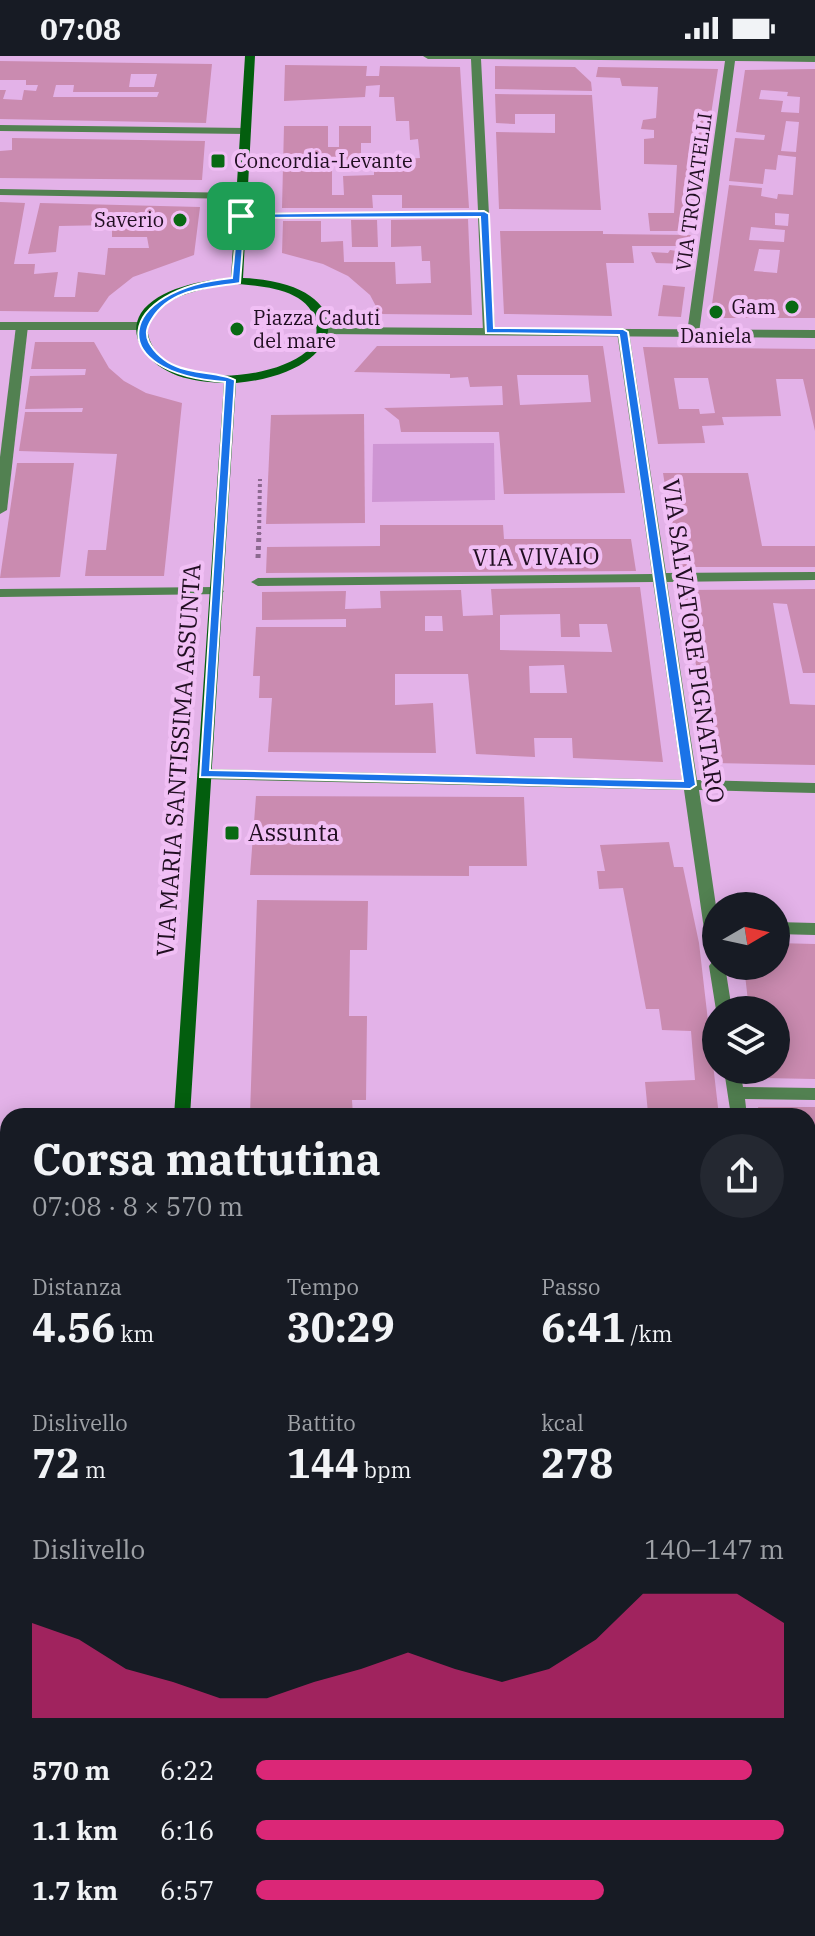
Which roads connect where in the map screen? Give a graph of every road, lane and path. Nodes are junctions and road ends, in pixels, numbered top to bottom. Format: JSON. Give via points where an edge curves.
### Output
{"nodes":[{"id":1,"x":250,"y":56,"type":"edge"},
{"id":2,"x":428,"y":56,"type":"edge"},
{"id":3,"x":476,"y":56,"type":"edge"},
{"id":4,"x":731,"y":57,"type":"edge"},
{"id":5,"x":815,"y":59,"type":"edge"},
{"id":6,"x":0,"y":128,"type":"edge"},
{"id":7,"x":246,"y":131,"type":"junction"},
{"id":8,"x":0,"y":192,"type":"edge"},
{"id":9,"x":242,"y":196,"type":"junction"},
{"id":10,"x":484,"y":214,"type":"junction"},
{"id":11,"x":241,"y":216,"type":"junction"},
{"id":12,"x":237,"y":281,"type":"junction"},
{"id":13,"x":0,"y":326,"type":"edge"},
{"id":14,"x":22,"y":326,"type":"junction"},
{"id":15,"x":143,"y":326,"type":"junction"},
{"id":16,"x":323,"y":331,"type":"junction"},
{"id":17,"x":489,"y":331,"type":"junction"},
{"id":18,"x":623,"y":332,"type":"junction"},
{"id":19,"x":693,"y":333,"type":"junction"},
{"id":20,"x":815,"y":334,"type":"edge"},
{"id":21,"x":230,"y":380,"type":"junction"},
{"id":22,"x":260,"y":479,"type":"dead end"},
{"id":23,"x":0,"y":510,"type":"edge"},
{"id":24,"x":815,"y":576,"type":"edge"},
{"id":25,"x":659,"y":577,"type":"junction"},
{"id":26,"x":258,"y":582,"type":"joint"},
{"id":27,"x":217,"y":591,"type":"junction"},
{"id":28,"x":0,"y":593,"type":"edge"},
{"id":29,"x":204,"y":774,"type":"junction"},
{"id":30,"x":690,"y":785,"type":"junction"},
{"id":31,"x":815,"y":788,"type":"edge"},
{"id":32,"x":708,"y":892,"type":"edge"},
{"id":33,"x":790,"y":928,"type":"edge"},
{"id":34,"x":815,"y":929,"type":"edge"},
{"id":35,"x":734,"y":1084,"type":"edge"},
{"id":36,"x":736,"y":1093,"type":"junction"},
{"id":37,"x":815,"y":1094,"type":"edge"},
{"id":38,"x":183,"y":1108,"type":"edge"},
{"id":39,"x":738,"y":1108,"type":"edge"}],
"edges":[{"from":1,"to":7,"type":"main road"},
{"from":2,"to":3,"type":"street"},
{"from":3,"to":4,"type":"street"},
{"from":3,"to":10,"type":"street"},
{"from":4,"to":5,"type":"street"},
{"from":4,"to":19,"type":"street","name":"VIA TROVATELLI"},
{"from":6,"to":7,"type":"street"},
{"from":7,"to":9,"type":"main road"},
{"from":8,"to":9,"type":"street"},
{"from":9,"to":11,"type":"main road"},
{"from":10,"to":11,"type":"street"},
{"from":10,"to":17,"type":"street"},
{"from":11,"to":12,"type":"main road"},
{"from":12,"to":15,"type":"main road","via":[[175,294],[154,308]]},
{"from":12,"to":16,"type":"main road","via":[[296,293],[319,313]]},
{"from":13,"to":14,"type":"street"},
{"from":14,"to":15,"type":"street"},
{"from":14,"to":23,"type":"street"},
{"from":15,"to":21,"type":"main road","via":[[149,351],[170,368]]},
{"from":16,"to":17,"type":"street"},
{"from":16,"to":21,"type":"main road","via":[[316,348],[298,363]]},
{"from":17,"to":18,"type":"street"},
{"from":18,"to":19,"type":"street"},
{"from":18,"to":25,"type":"street","name":"VIA SALVATORE PIGNATARO"},
{"from":19,"to":20,"type":"street"},
{"from":21,"to":27,"type":"main road","name":"VIA MARIA SANTISSIMA ASSUNTA"},
{"from":22,"to":26,"type":"path"},
{"from":24,"to":25,"type":"street","name":"VIA VIVAIO"},
{"from":25,"to":26,"type":"street","name":"VIA VIVAIO"},
{"from":25,"to":30,"type":"street","name":"VIA SALVATORE PIGNATARO"},
{"from":27,"to":28,"type":"street"},
{"from":27,"to":29,"type":"main road","name":"VIA MARIA SANTISSIMA ASSUNTA"},
{"from":29,"to":30,"type":"street"},
{"from":29,"to":38,"type":"main road","name":"VIA MARIA SANTISSIMA ASSUNTA"},
{"from":30,"to":31,"type":"street"},
{"from":30,"to":32,"type":"street","name":"VIA SALVATORE PIGNATARO"},
{"from":33,"to":34,"type":"street"},
{"from":35,"to":36,"type":"street"},
{"from":36,"to":37,"type":"street"},
{"from":36,"to":39,"type":"street"}]}
